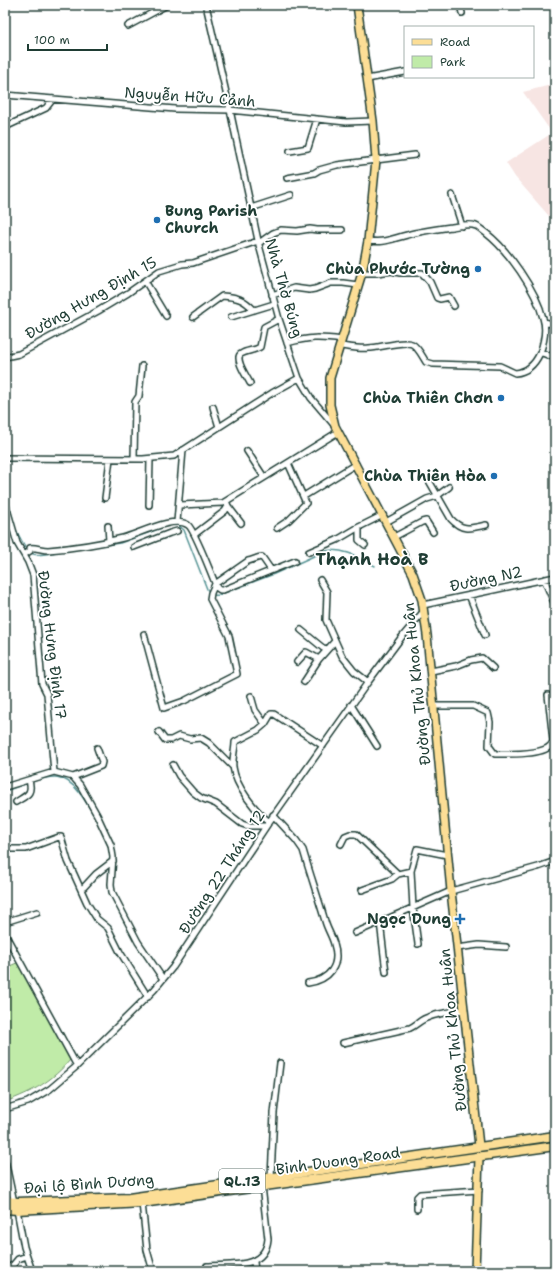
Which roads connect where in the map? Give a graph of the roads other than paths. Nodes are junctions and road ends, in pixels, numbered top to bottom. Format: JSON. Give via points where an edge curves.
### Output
{"nodes":[{"id":1,"x":167,"y":5,"type":"edge"},
{"id":2,"x":206,"y":5,"type":"edge"},
{"id":3,"x":357,"y":5,"type":"edge"},
{"id":4,"x":460,"y":5,"type":"edge"},
{"id":5,"x":462,"y":13,"type":"dead end"},
{"id":6,"x":128,"y":26,"type":"dead end"},
{"id":7,"x":404,"y":72,"type":"edge"},
{"id":8,"x":367,"y":79,"type":"junction"},
{"id":9,"x":5,"y":95,"type":"edge"},
{"id":10,"x":53,"y":99,"type":"junction"},
{"id":11,"x":230,"y":110,"type":"junction"},
{"id":12,"x":317,"y":119,"type":"junction"},
{"id":13,"x":373,"y":121,"type":"junction"},
{"id":14,"x":5,"y":126,"type":"edge"},
{"id":15,"x":290,"y":151,"type":"dead end"},
{"id":16,"x":415,"y":155,"type":"dead end"},
{"id":17,"x":376,"y":160,"type":"junction"},
{"id":18,"x":288,"y":178,"type":"dead end"},
{"id":19,"x":291,"y":195,"type":"dead end"},
{"id":20,"x":452,"y":195,"type":"dead end"},
{"id":21,"x":251,"y":208,"type":"junction"},
{"id":22,"x":462,"y":226,"type":"junction"},
{"id":23,"x":342,"y":230,"type":"dead end"},
{"id":24,"x":368,"y":241,"type":"junction"},
{"id":25,"x":258,"y":242,"type":"junction"},
{"id":26,"x":362,"y":273,"type":"junction"},
{"id":27,"x":145,"y":281,"type":"junction"},
{"id":28,"x":358,"y":285,"type":"junction"},
{"id":29,"x":272,"y":295,"type":"junction"},
{"id":30,"x":274,"y":304,"type":"junction"},
{"id":31,"x":454,"y":306,"type":"dead end"},
{"id":32,"x":254,"y":310,"type":"junction"},
{"id":33,"x":166,"y":316,"type":"dead end"},
{"id":34,"x":193,"y":317,"type":"dead end"},
{"id":35,"x":231,"y":317,"type":"dead end"},
{"id":36,"x":279,"y":318,"type":"junction"},
{"id":37,"x":544,"y":322,"type":"junction"},
{"id":38,"x":555,"y":326,"type":"edge"},
{"id":39,"x":287,"y":343,"type":"junction"},
{"id":40,"x":341,"y":343,"type":"junction"},
{"id":41,"x":540,"y":352,"type":"junction"},
{"id":42,"x":5,"y":357,"type":"edge"},
{"id":43,"x":555,"y":358,"type":"edge"},
{"id":44,"x":142,"y":366,"type":"dead end"},
{"id":45,"x":299,"y":378,"type":"junction"},
{"id":46,"x":250,"y":383,"type":"dead end"},
{"id":47,"x":213,"y":407,"type":"dead end"},
{"id":48,"x":219,"y":427,"type":"junction"},
{"id":49,"x":336,"y":429,"type":"junction"},
{"id":50,"x":183,"y":450,"type":"junction"},
{"id":51,"x":247,"y":451,"type":"dead end"},
{"id":52,"x":5,"y":458,"type":"edge"},
{"id":53,"x":110,"y":459,"type":"junction"},
{"id":54,"x":134,"y":459,"type":"junction"},
{"id":55,"x":150,"y":459,"type":"junction"},
{"id":56,"x":288,"y":463,"type":"junction"},
{"id":57,"x":356,"y":464,"type":"junction"},
{"id":58,"x":264,"y":477,"type":"junction"},
{"id":59,"x":428,"y":479,"type":"dead end"},
{"id":60,"x":449,"y":486,"type":"dead end"},
{"id":61,"x":304,"y":496,"type":"junction"},
{"id":62,"x":437,"y":496,"type":"junction"},
{"id":63,"x":105,"y":498,"type":"dead end"},
{"id":64,"x":5,"y":502,"type":"edge"},
{"id":65,"x":227,"y":503,"type":"junction"},
{"id":66,"x":149,"y":504,"type":"dead end"},
{"id":67,"x":180,"y":505,"type":"junction"},
{"id":68,"x":383,"y":515,"type":"junction"},
{"id":69,"x":177,"y":522,"type":"junction"},
{"id":70,"x":386,"y":522,"type":"junction"},
{"id":71,"x":241,"y":523,"type":"dead end"},
{"id":72,"x":486,"y":525,"type":"dead end"},
{"id":73,"x":108,"y":526,"type":"dead end"},
{"id":74,"x":168,"y":527,"type":"junction"},
{"id":75,"x":276,"y":528,"type":"dead end"},
{"id":76,"x":359,"y":528,"type":"junction"},
{"id":77,"x":177,"y":531,"type":"dead end"},
{"id":78,"x":433,"y":532,"type":"dead end"},
{"id":79,"x":195,"y":534,"type":"junction"},
{"id":80,"x":394,"y":538,"type":"junction"},
{"id":81,"x":109,"y":541,"type":"junction"},
{"id":82,"x":364,"y":545,"type":"dead end"},
{"id":83,"x":134,"y":547,"type":"dead end"},
{"id":84,"x":309,"y":552,"type":"dead end"},
{"id":85,"x":24,"y":554,"type":"junction"},
{"id":86,"x":296,"y":560,"type":"dead end"},
{"id":87,"x":271,"y":570,"type":"junction"},
{"id":88,"x":555,"y":577,"type":"edge"},
{"id":89,"x":544,"y":579,"type":"junction"},
{"id":90,"x":320,"y":580,"type":"dead end"},
{"id":91,"x":215,"y":584,"type":"junction"},
{"id":92,"x":469,"y":595,"type":"junction"},
{"id":93,"x":555,"y":606,"type":"edge"},
{"id":94,"x":423,"y":608,"type":"junction"},
{"id":95,"x":301,"y":630,"type":"dead end"},
{"id":96,"x":144,"y":634,"type":"dead end"},
{"id":97,"x":484,"y":635,"type":"dead end"},
{"id":98,"x":335,"y":641,"type":"junction"},
{"id":99,"x":327,"y":649,"type":"junction"},
{"id":100,"x":319,"y":659,"type":"junction"},
{"id":101,"x":297,"y":662,"type":"dead end"},
{"id":102,"x":493,"y":668,"type":"dead end"},
{"id":103,"x":431,"y":671,"type":"junction"},
{"id":104,"x":304,"y":682,"type":"dead end"},
{"id":105,"x":368,"y":682,"type":"junction"},
{"id":106,"x":548,"y":695,"type":"dead end"},
{"id":107,"x":251,"y":696,"type":"dead end"},
{"id":108,"x":351,"y":705,"type":"junction"},
{"id":109,"x":434,"y":706,"type":"junction"},
{"id":110,"x":265,"y":724,"type":"junction"},
{"id":111,"x":158,"y":732,"type":"dead end"},
{"id":112,"x":323,"y":746,"type":"junction"},
{"id":113,"x":377,"y":746,"type":"dead end"},
{"id":114,"x":98,"y":748,"type":"dead end"},
{"id":115,"x":173,"y":766,"type":"dead end"},
{"id":116,"x":233,"y":767,"type":"junction"},
{"id":117,"x":54,"y":772,"type":"junction"},
{"id":118,"x":73,"y":777,"type":"junction"},
{"id":119,"x":30,"y":782,"type":"junction"},
{"id":120,"x":5,"y":786,"type":"edge"},
{"id":121,"x":16,"y":802,"type":"dead end"},
{"id":122,"x":274,"y":816,"type":"junction"},
{"id":123,"x":267,"y":824,"type":"junction"},
{"id":124,"x":341,"y":844,"type":"dead end"},
{"id":125,"x":5,"y":849,"type":"edge"},
{"id":126,"x":447,"y":855,"type":"junction"},
{"id":127,"x":113,"y":861,"type":"junction"},
{"id":128,"x":555,"y":861,"type":"edge"},
{"id":129,"x":411,"y":871,"type":"junction"},
{"id":130,"x":398,"y":874,"type":"junction"},
{"id":131,"x":84,"y":887,"type":"dead end"},
{"id":132,"x":362,"y":890,"type":"dead end"},
{"id":133,"x":451,"y":891,"type":"junction"},
{"id":134,"x":412,"y":908,"type":"junction"},
{"id":135,"x":37,"y":912,"type":"dead end"},
{"id":136,"x":5,"y":922,"type":"edge"},
{"id":137,"x":380,"y":922,"type":"junction"},
{"id":138,"x":355,"y":933,"type":"dead end"},
{"id":139,"x":5,"y":934,"type":"edge"},
{"id":140,"x":418,"y":944,"type":"dead end"},
{"id":141,"x":506,"y":947,"type":"dead end"},
{"id":142,"x":457,"y":948,"type":"junction"},
{"id":143,"x":386,"y":972,"type":"dead end"},
{"id":144,"x":163,"y":979,"type":"junction"},
{"id":145,"x":308,"y":983,"type":"dead end"},
{"id":146,"x":148,"y":997,"type":"junction"},
{"id":147,"x":464,"y":1010,"type":"junction"},
{"id":148,"x":343,"y":1043,"type":"dead end"},
{"id":149,"x":280,"y":1063,"type":"dead end"},
{"id":150,"x":77,"y":1066,"type":"junction"},
{"id":151,"x":5,"y":1109,"type":"edge"},
{"id":152,"x":555,"y":1136,"type":"edge"},
{"id":153,"x":479,"y":1146,"type":"junction"},
{"id":154,"x":555,"y":1146,"type":"edge"},
{"id":155,"x":479,"y":1156,"type":"junction"},
{"id":156,"x":5,"y":1160,"type":"edge"},
{"id":157,"x":271,"y":1177,"type":"junction"},
{"id":158,"x":262,"y":1186,"type":"junction"},
{"id":159,"x":479,"y":1190,"type":"junction"},
{"id":160,"x":5,"y":1201,"type":"edge"},
{"id":161,"x":14,"y":1202,"type":"junction"},
{"id":162,"x":142,"y":1203,"type":"junction"},
{"id":163,"x":417,"y":1209,"type":"dead end"},
{"id":164,"x":5,"y":1210,"type":"edge"},
{"id":165,"x":17,"y":1210,"type":"junction"},
{"id":166,"x":27,"y":1256,"type":"junction"},
{"id":167,"x":254,"y":1262,"type":"junction"},
{"id":168,"x":207,"y":1266,"type":"dead end"},
{"id":169,"x":222,"y":1268,"type":"edge"},
{"id":170,"x":5,"y":1269,"type":"edge"},
{"id":171,"x":32,"y":1271,"type":"edge"},
{"id":172,"x":153,"y":1271,"type":"edge"},
{"id":173,"x":255,"y":1271,"type":"edge"},
{"id":174,"x":475,"y":1271,"type":"edge"}],
"edges":[{"from":1,"to":6,"type":"street"},
{"from":2,"to":11,"type":"street","name":"Nhà Thờ Búng"},
{"from":3,"to":8,"type":"main road","name":"Đường Thủ Khoa Huân"},
{"from":4,"to":5,"type":"street"},
{"from":7,"to":8,"type":"street"},
{"from":8,"to":13,"type":"main road","name":"Đường Thủ Khoa Huân"},
{"from":9,"to":10,"type":"street","name":"Nguyễn Hữu Cảnh"},
{"from":10,"to":11,"type":"street","name":"Nguyễn Hữu Cảnh","via":[[175,109]]},
{"from":10,"to":14,"type":"street","via":[[46,108]]},
{"from":11,"to":12,"type":"street","name":"Nguyễn Hữu Cảnh"},
{"from":11,"to":21,"type":"street","name":"Nhà Thờ Búng"},
{"from":12,"to":13,"type":"street","name":"Nguyễn Hữu Cảnh"},
{"from":12,"to":15,"type":"street","via":[[308,148]]},
{"from":13,"to":17,"type":"main road","name":"Đường Thủ Khoa Huân"},
{"from":16,"to":17,"type":"street"},
{"from":17,"to":18,"type":"street"},
{"from":17,"to":24,"type":"main road","name":"Đường Thủ Khoa Huân"},
{"from":19,"to":21,"type":"street"},
{"from":20,"to":22,"type":"street"},
{"from":21,"to":25,"type":"street","name":"Nhà Thờ Búng"},
{"from":22,"to":24,"type":"street","via":[[406,235],[382,242]]},
{"from":22,"to":37,"type":"street","via":[[476,226],[494,240],[521,273]]},
{"from":23,"to":25,"type":"street","name":"Đường Hưng Định 15","via":[[281,230]]},
{"from":24,"to":26,"type":"main road","name":"Đường Thủ Khoa Huân"},
{"from":25,"to":27,"type":"street","name":"Đường Hưng Định 15","via":[[193,263],[164,269]]},
{"from":25,"to":29,"type":"street","name":"Nhà Thờ Búng"},
{"from":26,"to":28,"type":"main road","name":"Đường Thủ Khoa Huân"},
{"from":26,"to":31,"type":"street","via":[[422,273],[430,282],[437,298],[449,297]]},
{"from":27,"to":33,"type":"street"},
{"from":27,"to":42,"type":"street","name":"Đường Hưng Định 15","via":[[98,311],[19,354]]},
{"from":28,"to":29,"type":"street","via":[[332,283],[309,290],[294,288]]},
{"from":28,"to":40,"type":"main road","name":"Đường Thủ Khoa Huân"},
{"from":29,"to":30,"type":"street","name":"Nhà Thờ Búng"},
{"from":30,"to":32,"type":"street"},
{"from":30,"to":36,"type":"street","name":"Nhà Thờ Búng"},
{"from":32,"to":34,"type":"street","via":[[247,301],[222,296]]},
{"from":32,"to":35,"type":"street"},
{"from":36,"to":39,"type":"street","name":"Nhà Thờ Búng"},
{"from":36,"to":46,"type":"street","via":[[264,327],[260,347],[239,357],[238,361]]},
{"from":37,"to":38,"type":"street"},
{"from":37,"to":41,"type":"street","via":[[544,343]]},
{"from":39,"to":40,"type":"street","via":[[319,337]]},
{"from":39,"to":45,"type":"street","name":"Nhà Thờ Búng"},
{"from":40,"to":41,"type":"street","via":[[368,348],[410,344],[419,351],[426,362],[433,364],[500,366],[515,373],[528,369]]},
{"from":40,"to":49,"type":"main road","name":"Đường Thủ Khoa Huân","via":[[330,378],[330,405]]},
{"from":41,"to":43,"type":"street"},
{"from":44,"to":54,"type":"street","via":[[139,396],[134,402]]},
{"from":45,"to":48,"type":"street"},
{"from":45,"to":49,"type":"street","name":"Nhà Thờ Búng","via":[[311,398]]},
{"from":47,"to":48,"type":"street"},
{"from":48,"to":50,"type":"street"},
{"from":49,"to":56,"type":"street"},
{"from":49,"to":57,"type":"main road","name":"Đường Thủ Khoa Huân"},
{"from":50,"to":55,"type":"street","via":[[174,456]]},
{"from":50,"to":67,"type":"street"},
{"from":51,"to":58,"type":"street"},
{"from":52,"to":53,"type":"street"},
{"from":53,"to":54,"type":"street"},
{"from":53,"to":63,"type":"street"},
{"from":54,"to":55,"type":"street"},
{"from":55,"to":66,"type":"street"},
{"from":56,"to":58,"type":"street"},
{"from":56,"to":61,"type":"street"},
{"from":57,"to":61,"type":"street"},
{"from":57,"to":68,"type":"main road","name":"Đường Thủ Khoa Huân"},
{"from":58,"to":65,"type":"street"},
{"from":59,"to":62,"type":"street"},
{"from":60,"to":62,"type":"street"},
{"from":61,"to":75,"type":"street","via":[[304,505],[289,520]]},
{"from":62,"to":70,"type":"street"},
{"from":62,"to":72,"type":"street","via":[[451,519],[459,526],[471,528]]},
{"from":64,"to":85,"type":"street","name":"Đường Hưng Định 17","via":[[17,543]]},
{"from":65,"to":67,"type":"street"},
{"from":65,"to":71,"type":"street"},
{"from":65,"to":79,"type":"street","via":[[221,514]]},
{"from":67,"to":69,"type":"street"},
{"from":68,"to":70,"type":"main road","name":"Đường Thủ Khoa Huân"},
{"from":68,"to":76,"type":"street"},
{"from":69,"to":74,"type":"street"},
{"from":69,"to":79,"type":"street","via":[[188,525]]},
{"from":70,"to":80,"type":"main road","name":"Đường Thủ Khoa Huân"},
{"from":73,"to":81,"type":"street"},
{"from":74,"to":77,"type":"street"},
{"from":74,"to":81,"type":"street"},
{"from":74,"to":83,"type":"street"},
{"from":76,"to":82,"type":"street","via":[[359,540]]},
{"from":76,"to":84,"type":"street"},
{"from":78,"to":80,"type":"street","via":[[426,521]]},
{"from":79,"to":91,"type":"street"},
{"from":80,"to":94,"type":"main road","name":"Đường Thủ Khoa Huân","via":[[413,574]]},
{"from":81,"to":85,"type":"street","via":[[49,550],[33,547]]},
{"from":85,"to":117,"type":"street","name":"Đường Hưng Định 17","via":[[33,575],[42,684],[46,694]]},
{"from":86,"to":87,"type":"street"},
{"from":87,"to":91,"type":"street","via":[[223,590]]},
{"from":87,"to":91,"type":"street","via":[[260,557],[248,561]]},
{"from":88,"to":89,"type":"street","name":"Đường N2"},
{"from":89,"to":92,"type":"street","name":"Đường N2"},
{"from":89,"to":93,"type":"street"},
{"from":90,"to":98,"type":"street","via":[[327,592],[326,620]]},
{"from":91,"to":96,"type":"street","via":[[210,599],[229,636],[237,674],[184,701],[164,708]]},
{"from":92,"to":94,"type":"street","name":"Đường N2"},
{"from":92,"to":97,"type":"street"},
{"from":94,"to":103,"type":"main road","name":"Đường Thủ Khoa Huân"},
{"from":94,"to":105,"type":"street","name":"Đường 22 Tháng 12"},
{"from":95,"to":99,"type":"street"},
{"from":98,"to":99,"type":"street"},
{"from":98,"to":105,"type":"street","via":[[347,664]]},
{"from":99,"to":100,"type":"street"},
{"from":100,"to":101,"type":"street","via":[[306,652]]},
{"from":100,"to":104,"type":"street"},
{"from":102,"to":103,"type":"street","via":[[482,658]]},
{"from":103,"to":109,"type":"main road","name":"Đường Thủ Khoa Huân"},
{"from":105,"to":108,"type":"street","name":"Đường 22 Tháng 12"},
{"from":106,"to":109,"type":"street","via":[[553,741],[551,746],[518,754],[495,754],[489,746],[488,713],[473,706]]},
{"from":107,"to":110,"type":"street","via":[[255,710]]},
{"from":108,"to":112,"type":"street","name":"Đường 22 Tháng 12"},
{"from":108,"to":113,"type":"street"},
{"from":109,"to":126,"type":"main road","name":"Đường Thủ Khoa Huân"},
{"from":110,"to":112,"type":"street","via":[[271,714],[274,714]]},
{"from":110,"to":116,"type":"street","via":[[235,742]]},
{"from":111,"to":116,"type":"street","via":[[165,740],[179,736],[190,739],[202,738]]},
{"from":112,"to":122,"type":"street","name":"Đường 22 Tháng 12"},
{"from":114,"to":118,"type":"street","via":[[101,766]]},
{"from":115,"to":123,"type":"street","via":[[185,784],[201,798],[212,801],[242,824]]},
{"from":116,"to":123,"type":"street","via":[[241,790]]},
{"from":117,"to":118,"type":"street"},
{"from":117,"to":119,"type":"street"},
{"from":118,"to":127,"type":"street","via":[[102,823],[111,845]]},
{"from":119,"to":120,"type":"street"},
{"from":119,"to":121,"type":"street","via":[[29,793]]},
{"from":122,"to":123,"type":"street","name":"Đường 22 Tháng 12"},
{"from":122,"to":145,"type":"street","via":[[303,850],[327,929],[335,946],[336,955],[330,974],[318,982]]},
{"from":123,"to":144,"type":"street","name":"Đường 22 Tháng 12"},
{"from":124,"to":130,"type":"street","via":[[344,836],[356,834]]},
{"from":125,"to":146,"type":"street","via":[[26,849],[61,838],[68,861],[87,903],[96,919],[108,928]]},
{"from":126,"to":129,"type":"street","via":[[417,849]]},
{"from":126,"to":133,"type":"main road","name":"Đường Thủ Khoa Huân"},
{"from":127,"to":131,"type":"street"},
{"from":127,"to":144,"type":"street","via":[[112,892],[138,942]]},
{"from":128,"to":133,"type":"street"},
{"from":129,"to":130,"type":"street"},
{"from":129,"to":134,"type":"street"},
{"from":130,"to":132,"type":"street","via":[[392,879]]},
{"from":133,"to":134,"type":"street"},
{"from":133,"to":142,"type":"main road","name":"Đường Thủ Khoa Huân"},
{"from":134,"to":137,"type":"street"},
{"from":134,"to":140,"type":"street"},
{"from":135,"to":136,"type":"street"},
{"from":137,"to":138,"type":"street"},
{"from":137,"to":143,"type":"street"},
{"from":139,"to":150,"type":"street"},
{"from":141,"to":142,"type":"street","via":[[479,944]]},
{"from":142,"to":147,"type":"main road","name":"Đường Thủ Khoa Huân"},
{"from":144,"to":146,"type":"street","name":"Đường 22 Tháng 12"},
{"from":146,"to":150,"type":"street","name":"Đường 22 Tháng 12"},
{"from":147,"to":148,"type":"street","via":[[429,1017],[410,1028]]},
{"from":147,"to":153,"type":"main road","name":"Đường Thủ Khoa Huân"},
{"from":149,"to":157,"type":"street","via":[[274,1113]]},
{"from":150,"to":151,"type":"street","name":"Đường 22 Tháng 12","via":[[50,1089],[28,1102]]},
{"from":152,"to":153,"type":"highway","number":"QL.13"},
{"from":153,"to":155,"type":"highway"},
{"from":153,"to":157,"type":"highway","name":"Đại lộ Bình Dương","number":"QL.13"},
{"from":154,"to":155,"type":"highway","name":"Binh Duong Road","number":"QL.13"},
{"from":155,"to":158,"type":"highway","name":"Binh Duong Road","number":"QL.13"},
{"from":155,"to":159,"type":"main road"},
{"from":156,"to":161,"type":"street"},
{"from":157,"to":161,"type":"highway","name":"Đại lộ Bình Dương","number":"QL.13","via":[[129,1198]]},
{"from":158,"to":162,"type":"highway","name":"Binh Duong Road","number":"QL.13"},
{"from":158,"to":167,"type":"street","via":[[267,1243],[263,1254]]},
{"from":159,"to":163,"type":"street","via":[[420,1194],[417,1197]]},
{"from":159,"to":174,"type":"main road"},
{"from":160,"to":161,"type":"highway","name":"Đại lộ Bình Dương","number":"QL.13"},
{"from":162,"to":165,"type":"highway","name":"Binh Duong Road","number":"QL.13"},
{"from":162,"to":172,"type":"street","via":[[147,1250]]},
{"from":164,"to":165,"type":"highway","name":"Binh Duong Road","number":"QL.13"},
{"from":165,"to":166,"type":"street"},
{"from":166,"to":170,"type":"street"},
{"from":166,"to":171,"type":"street"},
{"from":167,"to":169,"type":"street"},
{"from":167,"to":173,"type":"street"},
{"from":168,"to":169,"type":"street"}]}
